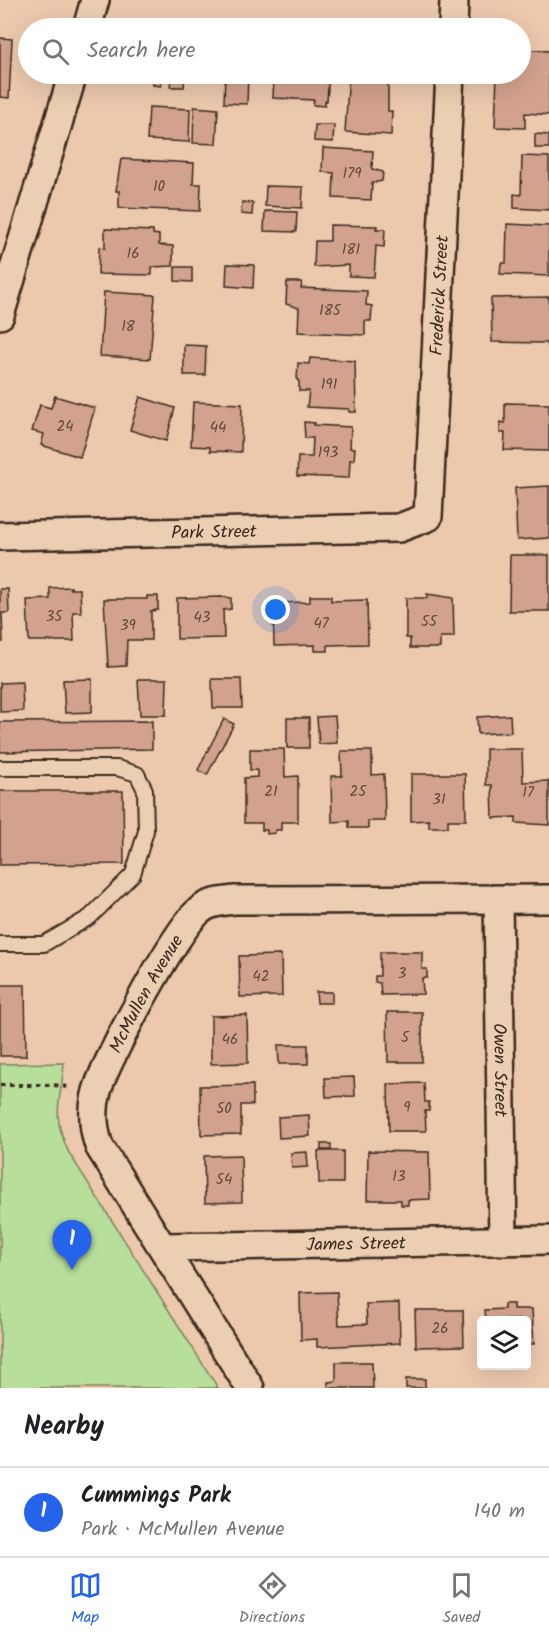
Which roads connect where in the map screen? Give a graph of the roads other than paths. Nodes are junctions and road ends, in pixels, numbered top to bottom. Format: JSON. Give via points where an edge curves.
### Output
{"nodes":[{"id":1,"x":95,"y":0,"type":"edge"},
{"id":2,"x":454,"y":0,"type":"edge"},
{"id":3,"x":90,"y":18,"type":"edge"},
{"id":4,"x":453,"y":18,"type":"edge"},
{"id":5,"x":70,"y":84,"type":"edge"},
{"id":6,"x":450,"y":84,"type":"edge"},
{"id":7,"x":0,"y":315,"type":"edge"},
{"id":8,"x":428,"y":517,"type":"joint"},
{"id":9,"x":0,"y":536,"type":"edge"},
{"id":10,"x":0,"y":768,"type":"edge"},
{"id":11,"x":549,"y":899,"type":"edge"},
{"id":12,"x":498,"y":900,"type":"junction"},
{"id":13,"x":0,"y":944,"type":"edge"},
{"id":14,"x":549,"y":1240,"type":"edge"},
{"id":15,"x":503,"y":1241,"type":"junction"},
{"id":16,"x":164,"y":1247,"type":"junction"},
{"id":17,"x":250,"y":1388,"type":"edge"}],
"edges":[{"from":1,"to":3,"type":"street"},
{"from":2,"to":4,"type":"street"},
{"from":5,"to":7,"type":"street"},
{"from":6,"to":8,"type":"street","name":"Frederick Street"},
{"from":8,"to":9,"type":"street","name":"Park Street","via":[[399,528]]},
{"from":10,"to":13,"type":"lane","via":[[117,768],[137,774],[145,790],[146,831],[133,874],[90,917],[44,944]]},
{"from":11,"to":12,"type":"street","name":"McMullen Avenue"},
{"from":12,"to":15,"type":"street","name":"Owen Street"},
{"from":12,"to":16,"type":"street","name":"McMullen Avenue","via":[[234,900],[215,902],[201,909],[177,936],[104,1072],[93,1112],[99,1146]]},
{"from":14,"to":15,"type":"street","name":"James Street"},
{"from":15,"to":16,"type":"street","name":"James Street"},
{"from":16,"to":17,"type":"street","name":"McMullen Avenue"}]}
